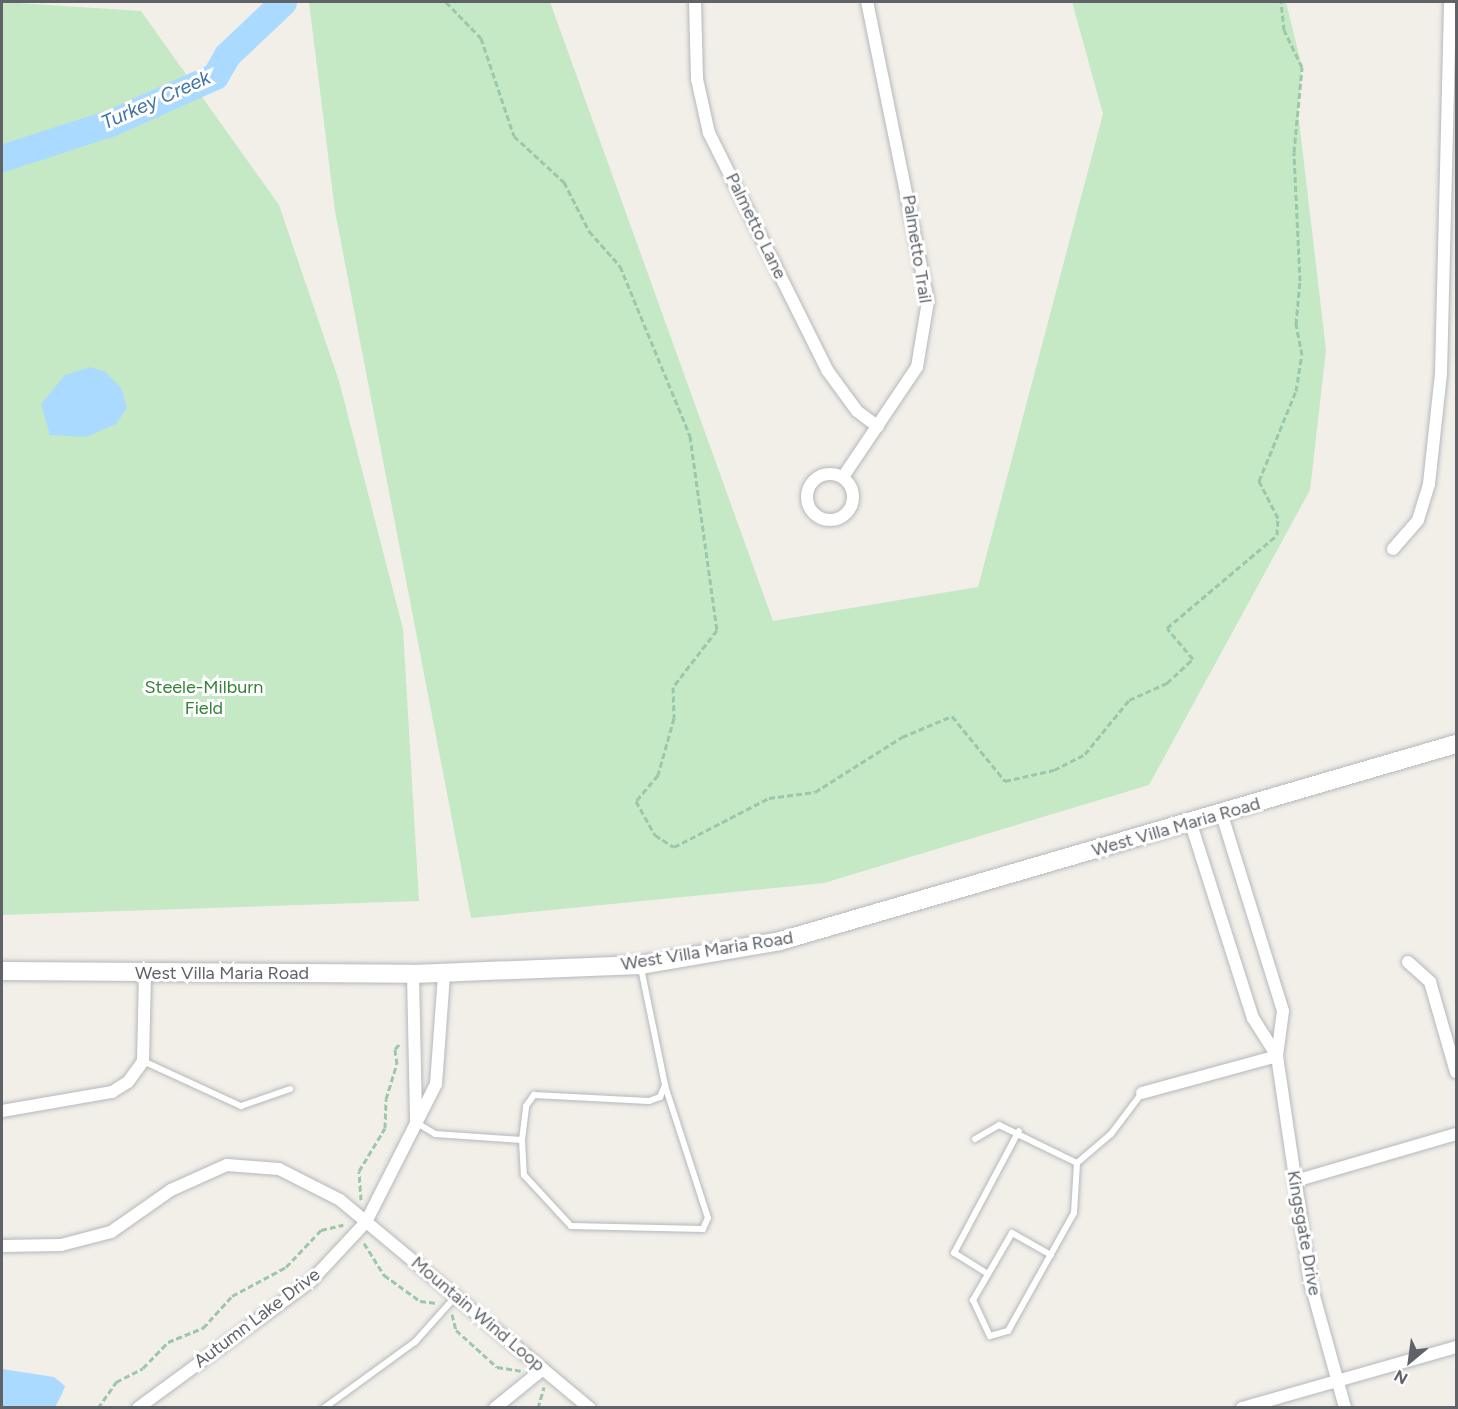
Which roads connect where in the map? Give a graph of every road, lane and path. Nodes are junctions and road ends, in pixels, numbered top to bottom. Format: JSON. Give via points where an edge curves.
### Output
{"nodes":[{"id":1,"x":446,"y":2,"type":"edge"},
{"id":2,"x":695,"y":2,"type":"edge"},
{"id":3,"x":867,"y":2,"type":"edge"},
{"id":4,"x":1281,"y":2,"type":"edge"},
{"id":5,"x":1450,"y":2,"type":"edge"},
{"id":6,"x":878,"y":427,"type":"junction"},
{"id":7,"x":843,"y":477,"type":"dead end"},
{"id":8,"x":1393,"y":549,"type":"dead end"},
{"id":9,"x":1456,"y":744,"type":"edge"},
{"id":10,"x":1222,"y":815,"type":"junction"},
{"id":11,"x":1191,"y":824,"type":"junction"},
{"id":12,"x":1408,"y":962,"type":"dead end"},
{"id":13,"x":640,"y":965,"type":"junction"},
{"id":14,"x":2,"y":972,"type":"edge"},
{"id":15,"x":145,"y":972,"type":"junction"},
{"id":16,"x":413,"y":974,"type":"junction"},
{"id":17,"x":444,"y":974,"type":"junction"},
{"id":18,"x":414,"y":1041,"type":"junction"},
{"id":19,"x":1277,"y":1056,"type":"junction"},
{"id":20,"x":142,"y":1061,"type":"junction"},
{"id":21,"x":1456,"y":1072,"type":"edge"},
{"id":22,"x":665,"y":1085,"type":"junction"},
{"id":23,"x":290,"y":1089,"type":"dead end"},
{"id":24,"x":1143,"y":1093,"type":"joint"},
{"id":25,"x":2,"y":1110,"type":"edge"},
{"id":26,"x":416,"y":1122,"type":"junction"},
{"id":27,"x":1019,"y":1131,"type":"junction"},
{"id":28,"x":1456,"y":1134,"type":"edge"},
{"id":29,"x":975,"y":1139,"type":"dead end"},
{"id":30,"x":522,"y":1140,"type":"junction"},
{"id":31,"x":1077,"y":1162,"type":"junction"},
{"id":32,"x":1295,"y":1180,"type":"junction"},
{"id":33,"x":353,"y":1211,"type":"junction"},
{"id":34,"x":366,"y":1222,"type":"junction"},
{"id":35,"x":2,"y":1246,"type":"edge"},
{"id":36,"x":1051,"y":1255,"type":"junction"},
{"id":37,"x":988,"y":1274,"type":"junction"},
{"id":38,"x":456,"y":1296,"type":"junction"},
{"id":39,"x":1456,"y":1347,"type":"edge"},
{"id":40,"x":543,"y":1369,"type":"junction"},
{"id":41,"x":1337,"y":1382,"type":"junction"},
{"id":42,"x":98,"y":1407,"type":"edge"},
{"id":43,"x":138,"y":1407,"type":"edge"},
{"id":44,"x":324,"y":1407,"type":"edge"},
{"id":45,"x":495,"y":1407,"type":"edge"},
{"id":46,"x":590,"y":1407,"type":"edge"},
{"id":47,"x":1242,"y":1407,"type":"edge"},
{"id":48,"x":1344,"y":1407,"type":"edge"}],
"edges":[{"from":1,"to":4,"type":"path","via":[[481,38],[514,136],[564,182],[589,231],[620,266],[690,436],[717,630],[673,687],[674,718],[658,775],[636,801],[656,835],[674,847],[769,798],[815,792],[902,737],[952,716],[1005,781],[1054,770],[1085,754],[1129,700],[1167,683],[1193,659],[1167,628],[1277,535],[1278,518],[1259,481],[1296,392],[1302,355],[1296,324],[1300,281],[1294,152],[1302,67],[1284,30]]},
{"from":2,"to":6,"type":"street","name":"Palmetto Lane","via":[[697,79],[709,133],[827,370],[858,411]]},
{"from":3,"to":6,"type":"street","name":"Palmetto Trail","via":[[928,301],[917,366]]},
{"from":5,"to":8,"type":"street","via":[[1441,374],[1429,484],[1418,520]]},
{"from":6,"to":7,"type":"street","name":"Palmetto Trail"},
{"from":9,"to":10,"type":"main road","name":"West Villa Maria Road"},
{"from":10,"to":11,"type":"main road","name":"West Villa Maria Road"},
{"from":10,"to":19,"type":"street","name":"Kingsgate Drive","via":[[1283,1011]]},
{"from":11,"to":13,"type":"main road","name":"West Villa Maria Road","via":[[780,941]]},
{"from":11,"to":19,"type":"street","name":"Kingsgate Drive","via":[[1253,1018]]},
{"from":12,"to":21,"type":"street","via":[[1430,982]]},
{"from":13,"to":17,"type":"main road","name":"West Villa Maria Road"},
{"from":13,"to":22,"type":"lane"},
{"from":14,"to":15,"type":"main road","name":"West Villa Maria Road"},
{"from":15,"to":16,"type":"main road","name":"West Villa Maria Road"},
{"from":15,"to":20,"type":"street"},
{"from":16,"to":17,"type":"main road","name":"West Villa Maria Road"},
{"from":16,"to":18,"type":"street","name":"Autumn Lake Drive"},
{"from":17,"to":26,"type":"street","name":"Autumn Lake Drive","via":[[436,1084]]},
{"from":18,"to":26,"type":"street","name":"Autumn Lake Drive"},
{"from":18,"to":33,"type":"path","via":[[395,1049],[397,1064],[386,1098],[385,1128],[359,1171],[362,1198]]},
{"from":19,"to":24,"type":"street"},
{"from":19,"to":32,"type":"street","name":"Kingsgate Drive"},
{"from":20,"to":23,"type":"lane","via":[[241,1106]]},
{"from":20,"to":25,"type":"street","via":[[128,1082],[112,1092]]},
{"from":22,"to":30,"type":"lane","via":[[660,1097],[649,1101],[534,1095],[526,1106]]},
{"from":22,"to":30,"type":"lane","via":[[708,1218],[703,1229],[570,1226],[524,1174]]},
{"from":24,"to":31,"type":"lane","via":[[1111,1134]]},
{"from":26,"to":30,"type":"lane","via":[[435,1134]]},
{"from":26,"to":34,"type":"street","name":"Autumn Lake Drive"},
{"from":27,"to":29,"type":"lane","via":[[999,1125]]},
{"from":27,"to":31,"type":"lane"},
{"from":27,"to":37,"type":"lane","via":[[954,1253]]},
{"from":28,"to":32,"type":"street"},
{"from":31,"to":36,"type":"lane","via":[[1074,1213]]},
{"from":32,"to":41,"type":"street","name":"Kingsgate Drive","via":[[1311,1285]]},
{"from":33,"to":34,"type":"street","name":"Mountain Wind Loop"},
{"from":33,"to":35,"type":"street","name":"Mountain Wind Loop","via":[[310,1181],[279,1169],[226,1165],[171,1190],[111,1232],[61,1245]]},
{"from":33,"to":42,"type":"path","via":[[343,1226],[321,1230],[286,1268],[232,1296],[203,1328],[168,1342],[143,1368],[116,1382]]},
{"from":34,"to":38,"type":"street","name":"Mountain Wind Loop"},
{"from":34,"to":43,"type":"street","name":"Autumn Lake Drive","via":[[311,1281]]},
{"from":36,"to":37,"type":"lane","via":[[1012,1233]]},
{"from":36,"to":37,"type":"lane","via":[[1008,1331],[990,1336],[974,1300]]},
{"from":38,"to":40,"type":"street","name":"Mountain Wind Loop"},
{"from":38,"to":44,"type":"lane","via":[[415,1342]]},
{"from":39,"to":41,"type":"street"},
{"from":40,"to":45,"type":"street"},
{"from":40,"to":46,"type":"street","name":"Mountain Wind Loop"},
{"from":41,"to":47,"type":"street"},
{"from":41,"to":48,"type":"street","name":"Kingsgate Drive"}]}
